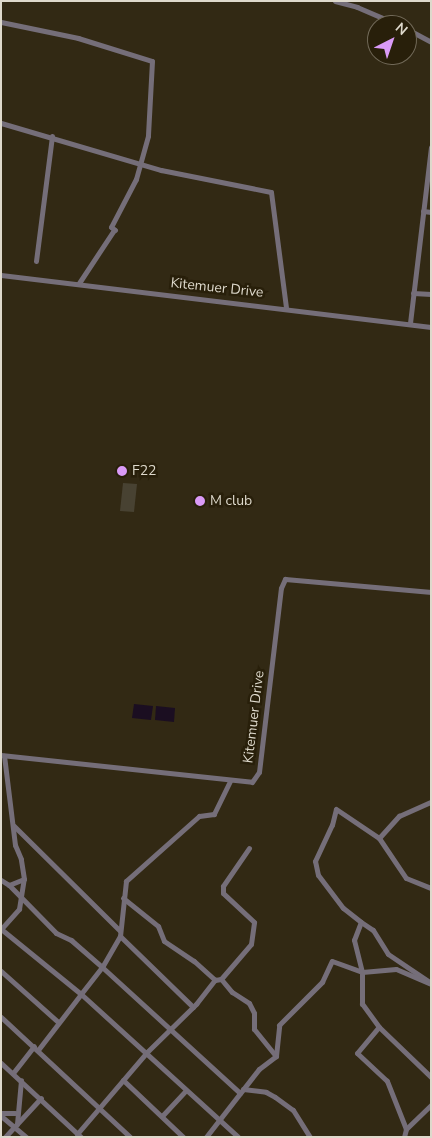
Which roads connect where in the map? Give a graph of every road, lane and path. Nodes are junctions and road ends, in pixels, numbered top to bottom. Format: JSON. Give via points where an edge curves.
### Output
{"nodes":[{"id":1,"x":335,"y":1,"type":"edge"},
{"id":2,"x":376,"y":15,"type":"edge"},
{"id":3,"x":1,"y":22,"type":"edge"},
{"id":4,"x":417,"y":34,"type":"edge"},
{"id":5,"x":431,"y":42,"type":"edge"},
{"id":6,"x":1,"y":123,"type":"edge"},
{"id":7,"x":52,"y":136,"type":"junction"},
{"id":8,"x":431,"y":147,"type":"edge"},
{"id":9,"x":141,"y":164,"type":"junction"},
{"id":10,"x":423,"y":211,"type":"junction"},
{"id":11,"x":431,"y":212,"type":"edge"},
{"id":12,"x":36,"y":260,"type":"dead end"},
{"id":13,"x":1,"y":274,"type":"edge"},
{"id":14,"x":79,"y":283,"type":"junction"},
{"id":15,"x":413,"y":293,"type":"junction"},
{"id":16,"x":431,"y":294,"type":"edge"},
{"id":17,"x":286,"y":307,"type":"junction"},
{"id":18,"x":410,"y":323,"type":"junction"},
{"id":19,"x":431,"y":327,"type":"edge"},
{"id":20,"x":431,"y":592,"type":"edge"},
{"id":21,"x":2,"y":755,"type":"edge"},
{"id":22,"x":230,"y":781,"type":"junction"},
{"id":23,"x":431,"y":802,"type":"edge"},
{"id":24,"x":14,"y":826,"type":"junction"},
{"id":25,"x":379,"y":838,"type":"junction"},
{"id":26,"x":249,"y":848,"type":"dead end"},
{"id":27,"x":24,"y":879,"type":"junction"},
{"id":28,"x":1,"y":880,"type":"edge"},
{"id":29,"x":9,"y":885,"type":"junction"},
{"id":30,"x":431,"y":888,"type":"edge"},
{"id":31,"x":22,"y":898,"type":"junction"},
{"id":32,"x":123,"y":898,"type":"junction"},
{"id":33,"x":361,"y":922,"type":"junction"},
{"id":34,"x":1,"y":929,"type":"edge"},
{"id":35,"x":120,"y":933,"type":"junction"},
{"id":36,"x":102,"y":967,"type":"junction"},
{"id":37,"x":1,"y":971,"type":"edge"},
{"id":38,"x":362,"y":972,"type":"junction"},
{"id":39,"x":218,"y":979,"type":"junction"},
{"id":40,"x":431,"y":983,"type":"edge"},
{"id":41,"x":81,"y":994,"type":"junction"},
{"id":42,"x":192,"y":1008,"type":"junction"},
{"id":43,"x":1,"y":1017,"type":"edge"},
{"id":44,"x":58,"y":1022,"type":"junction"},
{"id":45,"x":379,"y":1027,"type":"junction"},
{"id":46,"x":168,"y":1029,"type":"junction"},
{"id":47,"x":36,"y":1048,"type":"junction"},
{"id":48,"x":147,"y":1052,"type":"junction"},
{"id":49,"x":276,"y":1056,"type":"junction"},
{"id":50,"x":1,"y":1063,"type":"edge"},
{"id":51,"x":13,"y":1073,"type":"junction"},
{"id":52,"x":431,"y":1077,"type":"edge"},
{"id":53,"x":20,"y":1080,"type":"junction"},
{"id":54,"x":123,"y":1080,"type":"junction"},
{"id":55,"x":186,"y":1090,"type":"junction"},
{"id":56,"x":241,"y":1091,"type":"junction"},
{"id":57,"x":40,"y":1098,"type":"junction"},
{"id":58,"x":431,"y":1105,"type":"edge"},
{"id":59,"x":100,"y":1107,"type":"junction"},
{"id":60,"x":15,"y":1113,"type":"junction"},
{"id":61,"x":1,"y":1114,"type":"edge"},
{"id":62,"x":162,"y":1116,"type":"junction"},
{"id":63,"x":220,"y":1121,"type":"junction"},
{"id":64,"x":15,"y":1125,"type":"junction"},
{"id":65,"x":406,"y":1129,"type":"junction"},
{"id":66,"x":79,"y":1135,"type":"edge"},
{"id":67,"x":5,"y":1137,"type":"edge"},
{"id":68,"x":26,"y":1137,"type":"edge"},
{"id":69,"x":130,"y":1137,"type":"edge"},
{"id":70,"x":182,"y":1137,"type":"edge"},
{"id":71,"x":206,"y":1137,"type":"edge"},
{"id":72,"x":238,"y":1137,"type":"edge"},
{"id":73,"x":310,"y":1137,"type":"edge"},
{"id":74,"x":404,"y":1137,"type":"edge"}],
"edges":[{"from":1,"to":2,"type":"street"},
{"from":3,"to":9,"type":"street","via":[[78,38],[152,61],[148,136]]},
{"from":4,"to":5,"type":"street"},
{"from":6,"to":7,"type":"street"},
{"from":7,"to":9,"type":"street"},
{"from":7,"to":12,"type":"street"},
{"from":8,"to":10,"type":"street"},
{"from":9,"to":14,"type":"street","via":[[114,221],[114,230]]},
{"from":9,"to":17,"type":"street","via":[[271,192]]},
{"from":10,"to":11,"type":"street"},
{"from":10,"to":15,"type":"street"},
{"from":13,"to":14,"type":"street","name":"Kitemuer Drive"},
{"from":14,"to":17,"type":"street","name":"Kitemuer Drive"},
{"from":15,"to":16,"type":"street"},
{"from":15,"to":18,"type":"street"},
{"from":17,"to":18,"type":"street","name":"Kitemuer Drive"},
{"from":18,"to":19,"type":"street","name":"Kitemuer Drive"},
{"from":20,"to":22,"type":"street","name":"Kitemuer Drive","via":[[285,579],[281,588],[259,772],[252,782]]},
{"from":21,"to":22,"type":"street","name":"Kitemuer Drive"},
{"from":21,"to":24,"type":"street"},
{"from":22,"to":32,"type":"street","via":[[214,814],[199,816],[138,869],[126,881]]},
{"from":23,"to":25,"type":"street","via":[[399,816]]},
{"from":24,"to":27,"type":"street"},
{"from":24,"to":35,"type":"street"},
{"from":25,"to":30,"type":"street","via":[[406,878]]},
{"from":25,"to":33,"type":"street","via":[[336,809],[315,861],[318,875],[343,908]]},
{"from":26,"to":39,"type":"street","via":[[224,886],[223,893],[254,922],[251,932],[254,937]]},
{"from":27,"to":29,"type":"street"},
{"from":27,"to":31,"type":"street"},
{"from":28,"to":29,"type":"street"},
{"from":29,"to":31,"type":"street"},
{"from":31,"to":34,"type":"street","via":[[19,909]]},
{"from":31,"to":36,"type":"street","via":[[56,933],[70,940]]},
{"from":32,"to":35,"type":"street"},
{"from":32,"to":39,"type":"street","via":[[158,926],[164,941]]},
{"from":33,"to":38,"type":"street","via":[[354,940]]},
{"from":33,"to":40,"type":"street","via":[[373,930],[388,954]]},
{"from":34,"to":41,"type":"street"},
{"from":35,"to":36,"type":"street"},
{"from":35,"to":42,"type":"street"},
{"from":36,"to":41,"type":"street"},
{"from":36,"to":46,"type":"street"},
{"from":37,"to":44,"type":"street"},
{"from":38,"to":40,"type":"street","via":[[396,969]]},
{"from":38,"to":45,"type":"street","via":[[362,1004]]},
{"from":38,"to":49,"type":"street","via":[[332,962],[322,982],[279,1025]]},
{"from":39,"to":42,"type":"street"},
{"from":39,"to":49,"type":"street","via":[[249,1003],[254,1013],[254,1029]]},
{"from":41,"to":44,"type":"street"},
{"from":41,"to":48,"type":"street"},
{"from":42,"to":46,"type":"street"},
{"from":43,"to":47,"type":"street"},
{"from":44,"to":47,"type":"street"},
{"from":45,"to":52,"type":"street"},
{"from":45,"to":65,"type":"street","via":[[356,1053],[387,1081]]},
{"from":46,"to":48,"type":"street"},
{"from":46,"to":56,"type":"street"},
{"from":47,"to":51,"type":"street"},
{"from":47,"to":59,"type":"street"},
{"from":48,"to":54,"type":"street"},
{"from":48,"to":55,"type":"street"},
{"from":49,"to":56,"type":"street"},
{"from":50,"to":51,"type":"street"},
{"from":51,"to":53,"type":"street"},
{"from":53,"to":57,"type":"street"},
{"from":53,"to":60,"type":"street"},
{"from":54,"to":59,"type":"street"},
{"from":54,"to":62,"type":"street"},
{"from":55,"to":62,"type":"street"},
{"from":55,"to":63,"type":"street"},
{"from":56,"to":63,"type":"street"},
{"from":56,"to":73,"type":"street","via":[[275,1097],[293,1110]]},
{"from":57,"to":64,"type":"street"},
{"from":57,"to":66,"type":"street"},
{"from":58,"to":65,"type":"street"},
{"from":59,"to":66,"type":"street"},
{"from":59,"to":69,"type":"street"},
{"from":60,"to":61,"type":"street"},
{"from":60,"to":64,"type":"street"},
{"from":61,"to":64,"type":"street"},
{"from":62,"to":70,"type":"street"},
{"from":63,"to":71,"type":"street"},
{"from":63,"to":72,"type":"street"},
{"from":64,"to":67,"type":"street"},
{"from":64,"to":68,"type":"street"},
{"from":65,"to":74,"type":"street"}]}
